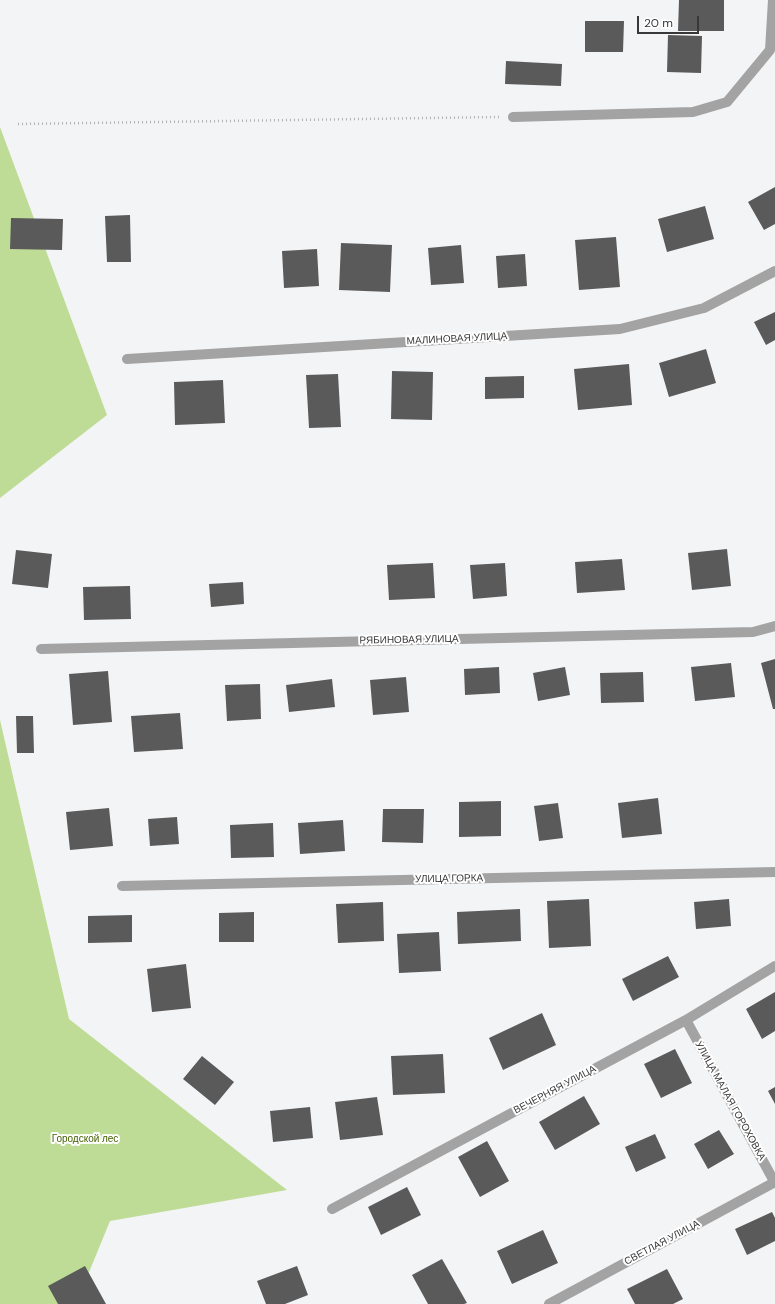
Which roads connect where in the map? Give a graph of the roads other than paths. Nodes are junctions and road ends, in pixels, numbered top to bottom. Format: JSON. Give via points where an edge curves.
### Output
{"nodes":[{"id":1,"x":773,"y":0,"type":"edge"},
{"id":2,"x":513,"y":116,"type":"road end"},
{"id":3,"x":775,"y":271,"type":"edge"},
{"id":4,"x":127,"y":359,"type":"dead end"},
{"id":5,"x":775,"y":626,"type":"edge"},
{"id":6,"x":41,"y":649,"type":"dead end"},
{"id":7,"x":775,"y":872,"type":"edge"},
{"id":8,"x":122,"y":886,"type":"dead end"},
{"id":9,"x":775,"y":966,"type":"edge"},
{"id":10,"x":686,"y":1020,"type":"junction"},
{"id":11,"x":775,"y":1182,"type":"edge"},
{"id":12,"x":332,"y":1209,"type":"dead end"},
{"id":13,"x":549,"y":1304,"type":"edge"}],
"edges":[{"from":1,"to":2,"type":"street","via":[[770,50],[727,102],[693,112]]},
{"from":3,"to":4,"type":"street","name":"МАЛИНОВАЯ УЛИЦА","via":[[704,308],[620,329]]},
{"from":5,"to":6,"type":"street","name":"РЯБИНОВАЯ УЛИЦА","via":[[753,632]]},
{"from":7,"to":8,"type":"street","name":"УЛИЦА ГОРКА"},
{"from":9,"to":10,"type":"street","name":"ВЕЧЕРНЯЯ УЛИЦА"},
{"from":10,"to":11,"type":"street","name":"УЛИЦА МАЛАЯ ГОРОХОВКА"},
{"from":10,"to":12,"type":"street","name":"ВЕЧЕРНЯЯ УЛИЦА"},
{"from":11,"to":13,"type":"street","name":"СВЕТЛАЯ УЛИЦА"}]}
